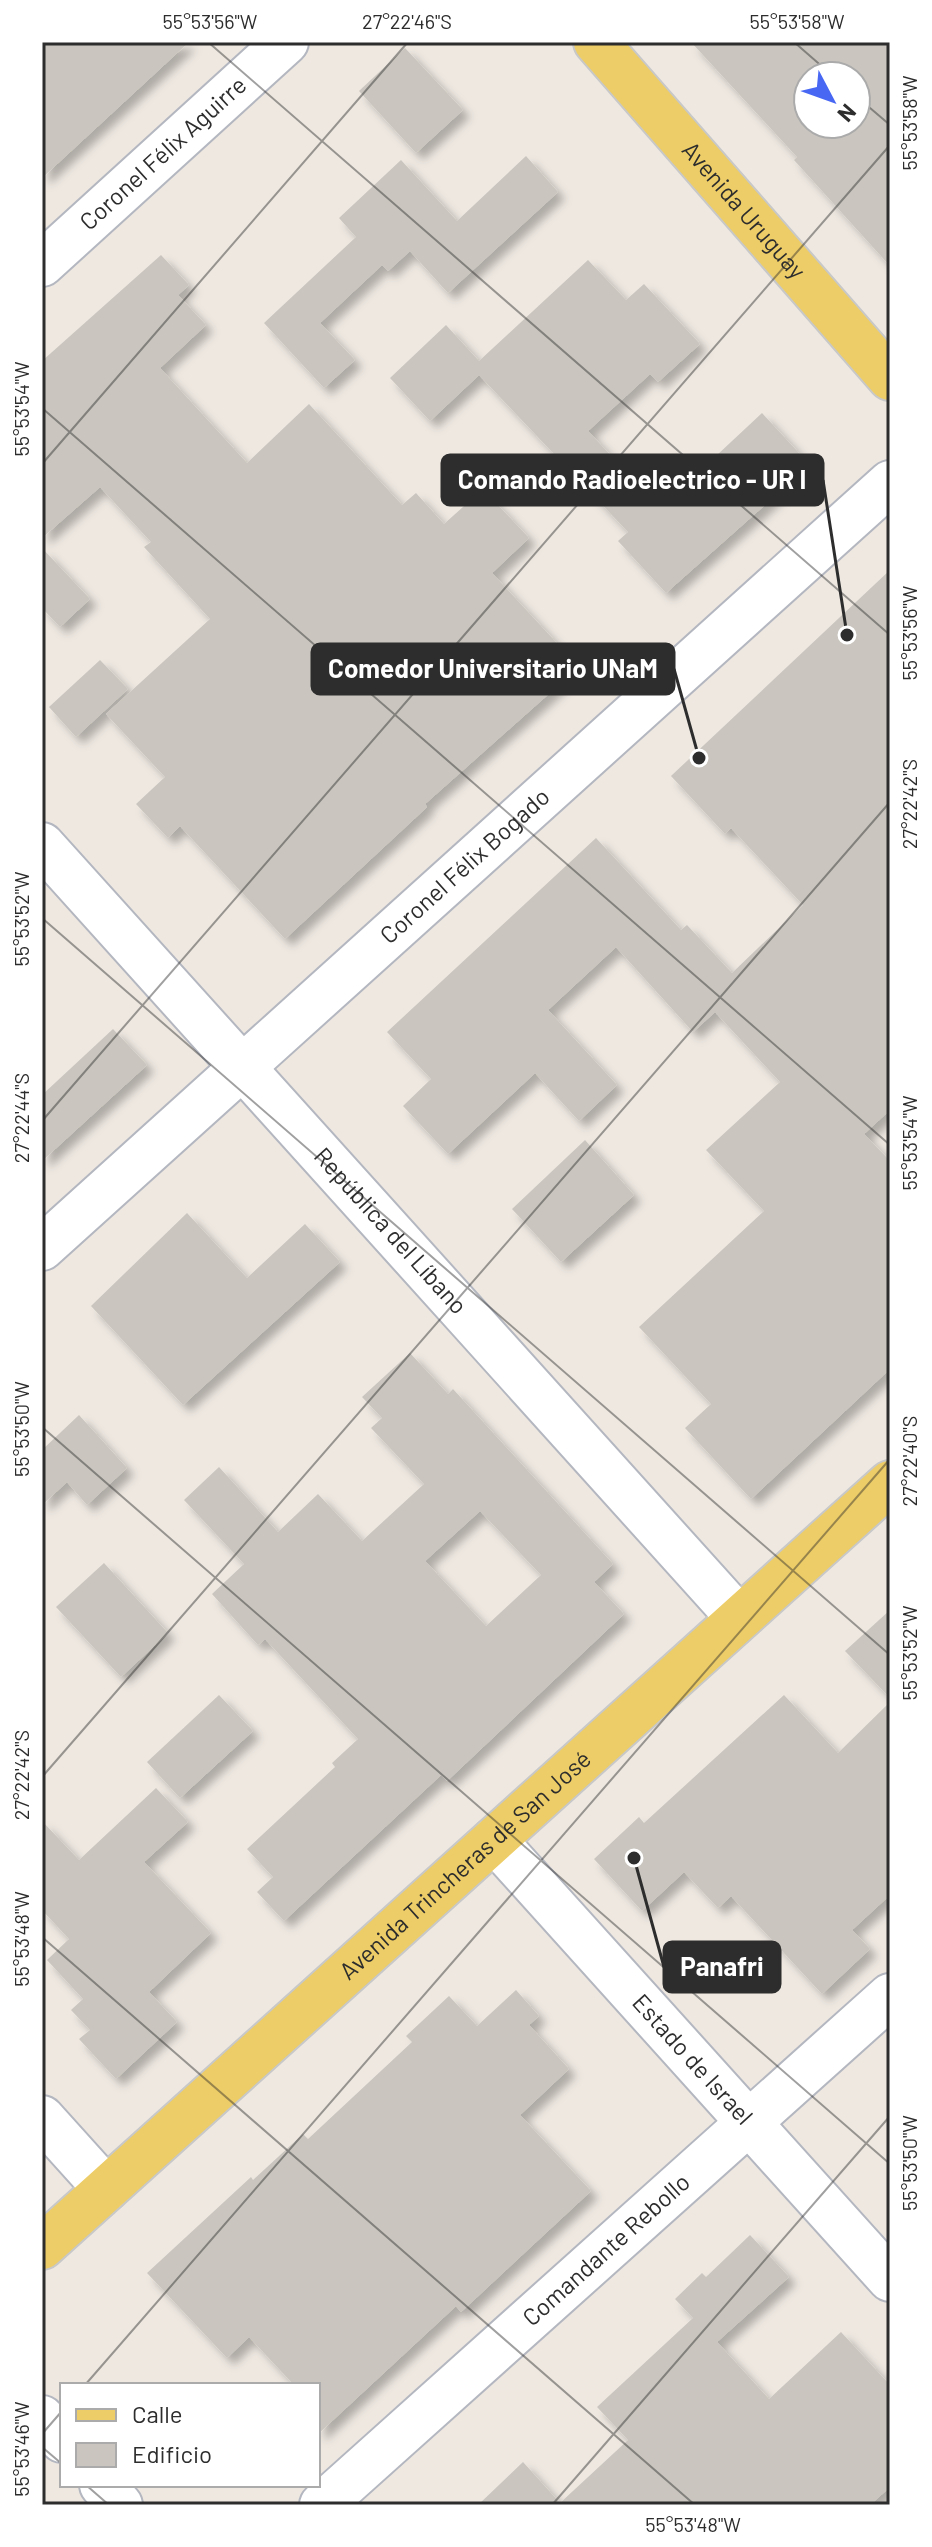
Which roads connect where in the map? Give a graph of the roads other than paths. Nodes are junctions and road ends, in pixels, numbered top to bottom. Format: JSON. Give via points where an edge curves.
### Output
{"nodes":[{"id":1,"x":286,"y":42,"type":"edge"},
{"id":2,"x":596,"y":42,"type":"edge"},
{"id":3,"x":42,"y":264,"type":"edge"},
{"id":4,"x":890,"y":378,"type":"edge"},
{"id":5,"x":890,"y":483,"type":"edge"},
{"id":6,"x":42,"y":845,"type":"edge"},
{"id":7,"x":242,"y":1070,"type":"junction"},
{"id":8,"x":42,"y":1248,"type":"edge"},
{"id":9,"x":890,"y":1483,"type":"edge"},
{"id":10,"x":739,"y":1618,"type":"junction"},
{"id":11,"x":494,"y":1840,"type":"junction"},
{"id":12,"x":890,"y":1996,"type":"edge"},
{"id":13,"x":42,"y":2118,"type":"edge"},
{"id":14,"x":748,"y":2122,"type":"junction"},
{"id":15,"x":106,"y":2189,"type":"junction"},
{"id":16,"x":42,"y":2247,"type":"edge"},
{"id":17,"x":890,"y":2279,"type":"edge"},
{"id":18,"x":42,"y":2418,"type":"edge"},
{"id":19,"x":60,"y":2438,"type":"edge"},
{"id":20,"x":104,"y":2487,"type":"edge"},
{"id":21,"x":120,"y":2505,"type":"edge"},
{"id":22,"x":322,"y":2505,"type":"edge"}],
"edges":[{"from":1,"to":3,"type":"street","name":"Coronel Félix Aguirre"},
{"from":2,"to":4,"type":"main road","name":"Avenida Uruguay"},
{"from":5,"to":7,"type":"street","name":"Coronel Félix Bogado"},
{"from":6,"to":7,"type":"street","name":"República del Líbano"},
{"from":7,"to":8,"type":"street","name":"Coronel Félix Bogado"},
{"from":7,"to":10,"type":"street","name":"República del Líbano"},
{"from":9,"to":10,"type":"main road","name":"Avenida Trincheras de San José"},
{"from":10,"to":11,"type":"main road","name":"Avenida Trincheras de San José"},
{"from":11,"to":14,"type":"street","name":"Estado de Israel"},
{"from":11,"to":15,"type":"main road","name":"Avenida Trincheras de San José"},
{"from":12,"to":14,"type":"street","name":"Comandante Rebollo"},
{"from":13,"to":15,"type":"street"},
{"from":14,"to":17,"type":"street","name":"Estado de Israel"},
{"from":14,"to":22,"type":"street","name":"Comandante Rebollo"},
{"from":15,"to":16,"type":"main road","name":"Avenida Trincheras de San José"},
{"from":18,"to":19,"type":"street"},
{"from":20,"to":21,"type":"street"}]}
